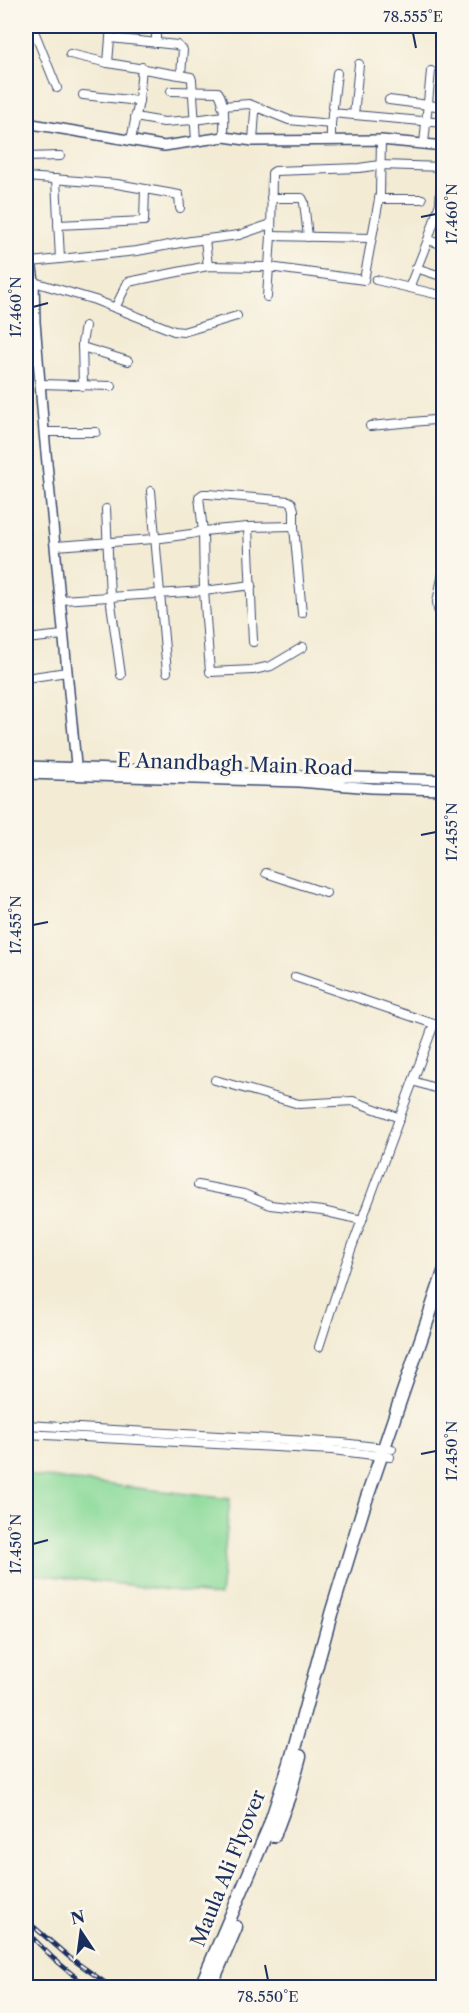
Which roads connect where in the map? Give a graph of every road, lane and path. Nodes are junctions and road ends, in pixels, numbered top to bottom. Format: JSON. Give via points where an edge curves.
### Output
{"nodes":[{"id":1,"x":32,"y":26,"type":"edge"},
{"id":2,"x":111,"y":26,"type":"edge"},
{"id":3,"x":156,"y":26,"type":"edge"},
{"id":4,"x":110,"y":38,"type":"junction"},
{"id":5,"x":156,"y":43,"type":"junction"},
{"id":6,"x":70,"y":54,"type":"dead end"},
{"id":7,"x":108,"y":63,"type":"junction"},
{"id":8,"x":359,"y":64,"type":"dead end"},
{"id":9,"x":142,"y":67,"type":"junction"},
{"id":10,"x":430,"y":71,"type":"dead end"},
{"id":11,"x":337,"y":73,"type":"dead end"},
{"id":12,"x":181,"y":74,"type":"junction"},
{"id":13,"x":57,"y":88,"type":"dead end"},
{"id":14,"x":171,"y":91,"type":"dead end"},
{"id":15,"x":193,"y":92,"type":"junction"},
{"id":16,"x":83,"y":95,"type":"dead end"},
{"id":17,"x":139,"y":100,"type":"junction"},
{"id":18,"x":388,"y":100,"type":"dead end"},
{"id":19,"x":427,"y":105,"type":"junction"},
{"id":20,"x":222,"y":106,"type":"junction"},
{"id":21,"x":444,"y":107,"type":"edge"},
{"id":22,"x":255,"y":112,"type":"dead end"},
{"id":23,"x":332,"y":113,"type":"junction"},
{"id":24,"x":354,"y":115,"type":"junction"},
{"id":25,"x":224,"y":116,"type":"junction"},
{"id":26,"x":135,"y":117,"type":"junction"},
{"id":27,"x":194,"y":120,"type":"junction"},
{"id":28,"x":425,"y":122,"type":"junction"},
{"id":29,"x":26,"y":123,"type":"edge"},
{"id":30,"x":444,"y":123,"type":"edge"},
{"id":31,"x":331,"y":124,"type":"junction"},
{"id":32,"x":224,"y":137,"type":"junction"},
{"id":33,"x":331,"y":139,"type":"junction"},
{"id":34,"x":131,"y":140,"type":"junction"},
{"id":35,"x":381,"y":140,"type":"junction"},
{"id":36,"x":196,"y":141,"type":"junction"},
{"id":37,"x":253,"y":141,"type":"junction"},
{"id":38,"x":424,"y":144,"type":"junction"},
{"id":39,"x":444,"y":146,"type":"edge"},
{"id":40,"x":60,"y":156,"type":"dead end"},
{"id":41,"x":26,"y":157,"type":"edge"},
{"id":42,"x":380,"y":165,"type":"junction"},
{"id":43,"x":443,"y":167,"type":"edge"},
{"id":44,"x":26,"y":177,"type":"edge"},
{"id":45,"x":56,"y":179,"type":"junction"},
{"id":46,"x":442,"y":183,"type":"edge"},
{"id":47,"x":146,"y":189,"type":"junction"},
{"id":48,"x":271,"y":198,"type":"junction"},
{"id":49,"x":379,"y":199,"type":"junction"},
{"id":50,"x":422,"y":199,"type":"dead end"},
{"id":51,"x":180,"y":208,"type":"dead end"},
{"id":52,"x":271,"y":224,"type":"junction"},
{"id":53,"x":58,"y":225,"type":"junction"},
{"id":54,"x":272,"y":236,"type":"junction"},
{"id":55,"x":308,"y":237,"type":"junction"},
{"id":56,"x":371,"y":238,"type":"junction"},
{"id":57,"x":205,"y":240,"type":"junction"},
{"id":58,"x":428,"y":240,"type":"junction"},
{"id":59,"x":444,"y":245,"type":"edge"},
{"id":60,"x":28,"y":257,"type":"edge"},
{"id":61,"x":60,"y":259,"type":"junction"},
{"id":62,"x":208,"y":266,"type":"junction"},
{"id":63,"x":269,"y":267,"type":"junction"},
{"id":64,"x":416,"y":268,"type":"junction"},
{"id":65,"x":444,"y":276,"type":"edge"},
{"id":66,"x":376,"y":280,"type":"dead end"},
{"id":67,"x":34,"y":282,"type":"junction"},
{"id":68,"x":409,"y":288,"type":"junction"},
{"id":69,"x":444,"y":296,"type":"edge"},
{"id":70,"x":267,"y":297,"type":"dead end"},
{"id":71,"x":115,"y":308,"type":"junction"},
{"id":72,"x":237,"y":316,"type":"dead end"},
{"id":73,"x":85,"y":326,"type":"dead end"},
{"id":74,"x":82,"y":347,"type":"junction"},
{"id":75,"x":128,"y":361,"type":"dead end"},
{"id":76,"x":40,"y":384,"type":"junction"},
{"id":77,"x":83,"y":386,"type":"junction"},
{"id":78,"x":112,"y":386,"type":"dead end"},
{"id":79,"x":444,"y":419,"type":"edge"},
{"id":80,"x":370,"y":426,"type":"dead end"},
{"id":81,"x":44,"y":432,"type":"junction"},
{"id":82,"x":96,"y":432,"type":"dead end"},
{"id":83,"x":152,"y":491,"type":"dead end"},
{"id":84,"x":106,"y":509,"type":"dead end"},
{"id":85,"x":294,"y":526,"type":"junction"},
{"id":86,"x":248,"y":527,"type":"junction"},
{"id":87,"x":203,"y":531,"type":"junction"},
{"id":88,"x":154,"y":539,"type":"junction"},
{"id":89,"x":107,"y":541,"type":"junction"},
{"id":90,"x":56,"y":546,"type":"junction"},
{"id":91,"x":444,"y":568,"type":"edge"},
{"id":92,"x":252,"y":585,"type":"junction"},
{"id":93,"x":204,"y":591,"type":"junction"},
{"id":94,"x":159,"y":594,"type":"junction"},
{"id":95,"x":110,"y":597,"type":"junction"},
{"id":96,"x":61,"y":600,"type":"junction"},
{"id":97,"x":302,"y":613,"type":"dead end"},
{"id":98,"x":444,"y":613,"type":"edge"},
{"id":99,"x":63,"y":635,"type":"junction"},
{"id":100,"x":26,"y":639,"type":"edge"},
{"id":101,"x":253,"y":642,"type":"dead end"},
{"id":102,"x":303,"y":647,"type":"dead end"},
{"id":103,"x":67,"y":672,"type":"junction"},
{"id":104,"x":167,"y":672,"type":"dead end"},
{"id":105,"x":121,"y":675,"type":"dead end"},
{"id":106,"x":26,"y":678,"type":"edge"},
{"id":107,"x":26,"y":766,"type":"edge"},
{"id":108,"x":77,"y":771,"type":"junction"},
{"id":109,"x":26,"y":774,"type":"edge"},
{"id":110,"x":444,"y":780,"type":"edge"},
{"id":111,"x":444,"y":790,"type":"edge"},
{"id":112,"x":266,"y":873,"type":"dead end"},
{"id":113,"x":326,"y":893,"type":"dead end"},
{"id":114,"x":295,"y":976,"type":"dead end"},
{"id":115,"x":215,"y":1080,"type":"dead end"},
{"id":116,"x":413,"y":1082,"type":"junction"},
{"id":117,"x":444,"y":1091,"type":"edge"},
{"id":118,"x":400,"y":1118,"type":"junction"},
{"id":119,"x":198,"y":1185,"type":"dead end"},
{"id":120,"x":362,"y":1220,"type":"junction"},
{"id":121,"x":442,"y":1278,"type":"edge"},
{"id":122,"x":444,"y":1296,"type":"edge"},
{"id":123,"x":319,"y":1347,"type":"dead end"},
{"id":124,"x":26,"y":1425,"type":"edge"},
{"id":125,"x":26,"y":1434,"type":"edge"},
{"id":126,"x":170,"y":1437,"type":"junction"},
{"id":127,"x":387,"y":1452,"type":"junction"},
{"id":128,"x":289,"y":1781,"type":"junction"},
{"id":129,"x":200,"y":1988,"type":"edge"},
{"id":130,"x":210,"y":1988,"type":"edge"}],
"edges":[{"from":1,"to":13,"type":"street"},
{"from":2,"to":4,"type":"street"},
{"from":3,"to":5,"type":"street"},
{"from":4,"to":5,"type":"street"},
{"from":4,"to":7,"type":"street"},
{"from":5,"to":12,"type":"street","via":[[177,45],[183,50]]},
{"from":6,"to":7,"type":"street"},
{"from":7,"to":9,"type":"street"},
{"from":8,"to":24,"type":"street"},
{"from":9,"to":12,"type":"street"},
{"from":9,"to":17,"type":"street"},
{"from":10,"to":19,"type":"street"},
{"from":11,"to":23,"type":"street"},
{"from":12,"to":15,"type":"street","via":[[191,77]]},
{"from":14,"to":15,"type":"street"},
{"from":15,"to":20,"type":"street","via":[[218,92]]},
{"from":15,"to":27,"type":"street"},
{"from":16,"to":17,"type":"street"},
{"from":17,"to":26,"type":"street"},
{"from":18,"to":19,"type":"street"},
{"from":19,"to":21,"type":"street"},
{"from":19,"to":28,"type":"street"},
{"from":20,"to":25,"type":"street"},
{"from":20,"to":31,"type":"street","via":[[249,104],[290,120]]},
{"from":22,"to":37,"type":"street"},
{"from":23,"to":24,"type":"street"},
{"from":23,"to":31,"type":"street"},
{"from":24,"to":28,"type":"street"},
{"from":25,"to":27,"type":"street"},
{"from":25,"to":32,"type":"street"},
{"from":26,"to":27,"type":"street","via":[[164,122]]},
{"from":26,"to":34,"type":"street"},
{"from":27,"to":36,"type":"street"},
{"from":28,"to":30,"type":"street"},
{"from":28,"to":38,"type":"street"},
{"from":29,"to":34,"type":"street"},
{"from":31,"to":33,"type":"street"},
{"from":32,"to":36,"type":"street"},
{"from":32,"to":37,"type":"street"},
{"from":33,"to":35,"type":"street"},
{"from":33,"to":37,"type":"street"},
{"from":34,"to":36,"type":"street","via":[[164,146]]},
{"from":35,"to":38,"type":"street"},
{"from":35,"to":42,"type":"street"},
{"from":38,"to":39,"type":"street"},
{"from":40,"to":41,"type":"street"},
{"from":42,"to":43,"type":"street"},
{"from":42,"to":48,"type":"street","via":[[275,171],[271,176]]},
{"from":42,"to":49,"type":"street"},
{"from":43,"to":46,"type":"street"},
{"from":44,"to":45,"type":"street"},
{"from":45,"to":47,"type":"street"},
{"from":45,"to":53,"type":"street"},
{"from":46,"to":58,"type":"street"},
{"from":47,"to":51,"type":"street","via":[[179,195]]},
{"from":47,"to":53,"type":"street","via":[[144,221]]},
{"from":48,"to":52,"type":"street"},
{"from":48,"to":55,"type":"street","via":[[302,198]]},
{"from":49,"to":50,"type":"street"},
{"from":49,"to":56,"type":"street"},
{"from":52,"to":54,"type":"street"},
{"from":52,"to":57,"type":"street","via":[[239,235]]},
{"from":53,"to":61,"type":"street"},
{"from":54,"to":55,"type":"street"},
{"from":54,"to":63,"type":"street"},
{"from":55,"to":56,"type":"street"},
{"from":56,"to":63,"type":"street","via":[[364,280]]},
{"from":57,"to":61,"type":"street"},
{"from":57,"to":62,"type":"street"},
{"from":58,"to":59,"type":"street"},
{"from":58,"to":64,"type":"street"},
{"from":60,"to":61,"type":"street"},
{"from":60,"to":67,"type":"street"},
{"from":62,"to":63,"type":"street"},
{"from":62,"to":71,"type":"street","via":[[128,282]]},
{"from":63,"to":70,"type":"street"},
{"from":64,"to":65,"type":"street"},
{"from":64,"to":68,"type":"street"},
{"from":66,"to":68,"type":"street"},
{"from":67,"to":71,"type":"street"},
{"from":67,"to":76,"type":"street"},
{"from":68,"to":69,"type":"street"},
{"from":71,"to":72,"type":"street","via":[[174,332]]},
{"from":73,"to":74,"type":"street"},
{"from":74,"to":75,"type":"street"},
{"from":74,"to":77,"type":"street"},
{"from":76,"to":77,"type":"street"},
{"from":76,"to":81,"type":"street"},
{"from":77,"to":78,"type":"street"},
{"from":79,"to":80,"type":"street"},
{"from":81,"to":82,"type":"street"},
{"from":81,"to":90,"type":"street"},
{"from":83,"to":88,"type":"street"},
{"from":84,"to":89,"type":"street"},
{"from":85,"to":86,"type":"street"},
{"from":85,"to":87,"type":"street","via":[[294,510],[289,501],[208,494],[199,497]]},
{"from":85,"to":97,"type":"street"},
{"from":86,"to":87,"type":"street"},
{"from":86,"to":92,"type":"street"},
{"from":87,"to":88,"type":"street"},
{"from":87,"to":93,"type":"street"},
{"from":88,"to":89,"type":"street"},
{"from":88,"to":94,"type":"street"},
{"from":89,"to":90,"type":"street"},
{"from":89,"to":95,"type":"street"},
{"from":90,"to":96,"type":"street"},
{"from":91,"to":98,"type":"street","via":[[437,602],[438,610]]},
{"from":92,"to":93,"type":"street"},
{"from":92,"to":101,"type":"street"},
{"from":93,"to":94,"type":"street"},
{"from":93,"to":102,"type":"street","via":[[210,672],[271,666]]},
{"from":94,"to":95,"type":"street"},
{"from":94,"to":104,"type":"street"},
{"from":95,"to":96,"type":"street"},
{"from":95,"to":105,"type":"street"},
{"from":96,"to":99,"type":"street"},
{"from":99,"to":100,"type":"street"},
{"from":99,"to":103,"type":"street"},
{"from":103,"to":106,"type":"street"},
{"from":103,"to":108,"type":"street"},
{"from":107,"to":108,"type":"street","name":"E Anandbagh Main Road"},
{"from":108,"to":109,"type":"street","name":"E Anandbagh Main Road"},
{"from":108,"to":110,"type":"street","name":"E Anandbagh Main Road"},
{"from":108,"to":111,"type":"street","name":"E Anandbagh Main Road"},
{"from":112,"to":113,"type":"street"},
{"from":114,"to":116,"type":"street","via":[[434,1024]]},
{"from":115,"to":118,"type":"street","via":[[299,1104],[353,1101]]},
{"from":116,"to":117,"type":"street"},
{"from":116,"to":118,"type":"street"},
{"from":118,"to":120,"type":"street"},
{"from":119,"to":120,"type":"street","via":[[244,1194],[270,1205]]},
{"from":120,"to":123,"type":"street"},
{"from":121,"to":127,"type":"main road"},
{"from":122,"to":127,"type":"main road"},
{"from":124,"to":126,"type":"street"},
{"from":125,"to":126,"type":"street"},
{"from":126,"to":127,"type":"street"},
{"from":127,"to":128,"type":"main road","name":"Maula Ali Flyover","via":[[363,1509],[331,1614]]},
{"from":128,"to":129,"type":"main road","name":"Maula Ali Flyover"},
{"from":128,"to":130,"type":"main road","name":"Maula Ali Flyover","via":[[265,1860]]}]}
